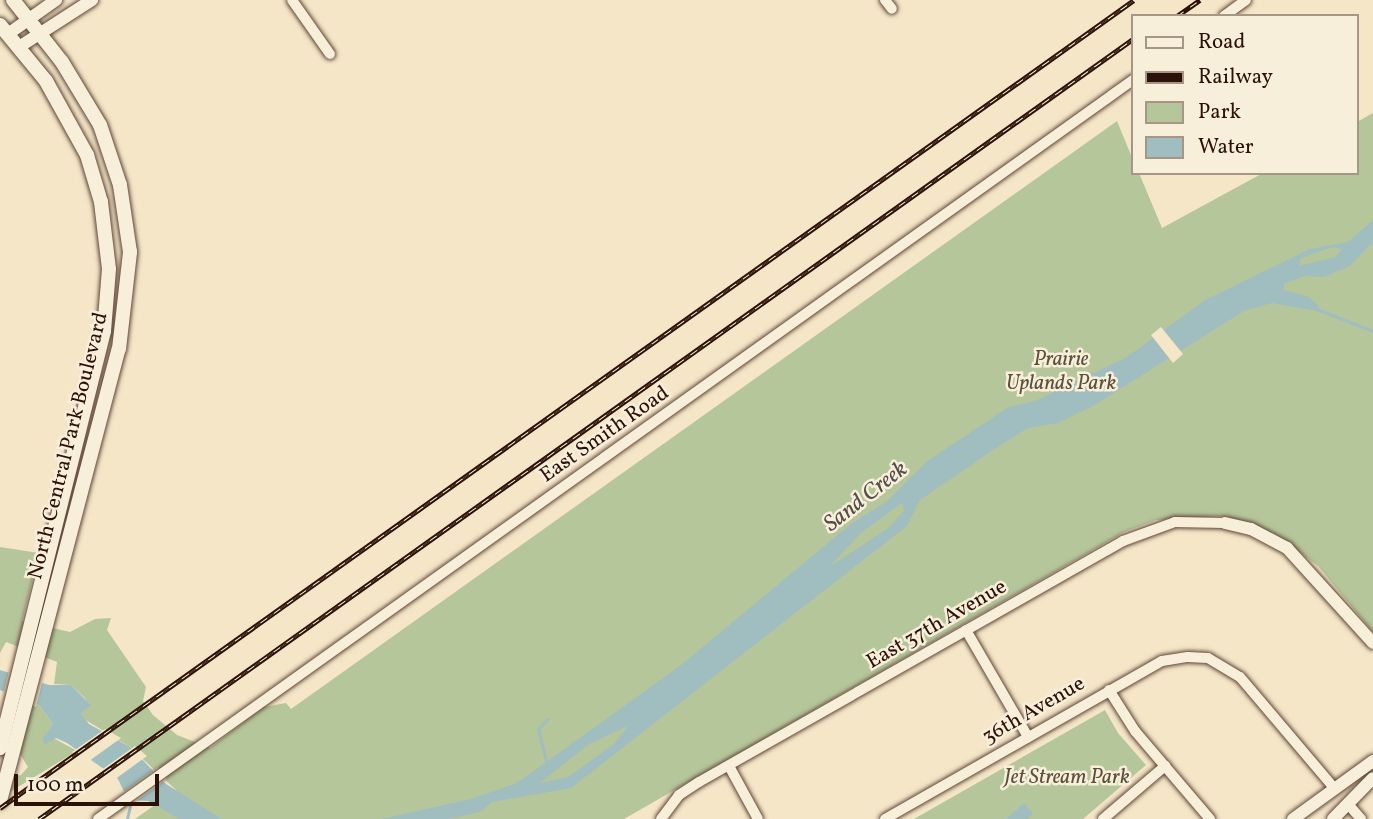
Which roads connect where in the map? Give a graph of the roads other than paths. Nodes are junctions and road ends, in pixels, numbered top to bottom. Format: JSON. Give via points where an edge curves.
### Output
{"nodes":[{"id":1,"x":13,"y":0,"type":"edge"},
{"id":2,"x":56,"y":0,"type":"edge"},
{"id":3,"x":92,"y":0,"type":"edge"},
{"id":4,"x":292,"y":0,"type":"edge"},
{"id":5,"x":1246,"y":0,"type":"edge"},
{"id":6,"x":1227,"y":14,"type":"edge"},
{"id":7,"x":29,"y":19,"type":"junction"},
{"id":8,"x":4,"y":30,"type":"edge"},
{"id":9,"x":41,"y":35,"type":"junction"},
{"id":10,"x":19,"y":47,"type":"junction"},
{"id":11,"x":330,"y":54,"type":"dead end"},
{"id":12,"x":1132,"y":81,"type":"edge"},
{"id":13,"x":1225,"y":523,"type":"joint"},
{"id":14,"x":42,"y":611,"type":"junction"},
{"id":15,"x":966,"y":630,"type":"junction"},
{"id":16,"x":1373,"y":643,"type":"edge"},
{"id":17,"x":1109,"y":690,"type":"junction"},
{"id":18,"x":1028,"y":737,"type":"junction"},
{"id":19,"x":0,"y":748,"type":"edge"},
{"id":20,"x":1373,"y":761,"type":"edge"},
{"id":21,"x":729,"y":766,"type":"junction"},
{"id":22,"x":1165,"y":766,"type":"junction"},
{"id":23,"x":1373,"y":778,"type":"edge"},
{"id":24,"x":1335,"y":789,"type":"junction"},
{"id":25,"x":0,"y":801,"type":"edge"},
{"id":26,"x":1348,"y":804,"type":"junction"},
{"id":27,"x":900,"y":816,"type":"edge"},
{"id":28,"x":97,"y":819,"type":"edge"},
{"id":29,"x":661,"y":819,"type":"edge"},
{"id":30,"x":758,"y":819,"type":"edge"},
{"id":31,"x":886,"y":819,"type":"edge"},
{"id":32,"x":1103,"y":819,"type":"edge"},
{"id":33,"x":1210,"y":819,"type":"edge"},
{"id":34,"x":1293,"y":819,"type":"edge"},
{"id":35,"x":1333,"y":819,"type":"edge"},
{"id":36,"x":1361,"y":819,"type":"edge"}],
"edges":[{"from":1,"to":7,"type":"main road","name":"North Central Park Boulevard"},
{"from":2,"to":7,"type":"street"},
{"from":3,"to":9,"type":"street"},
{"from":4,"to":11,"type":"street"},
{"from":5,"to":6,"type":"street"},
{"from":7,"to":8,"type":"street"},
{"from":7,"to":9,"type":"main road","name":"North Central Park Boulevard"},
{"from":8,"to":10,"type":"main road","name":"North Central Park Boulevard"},
{"from":9,"to":10,"type":"street"},
{"from":9,"to":14,"type":"main road","name":"North Central Park Boulevard","via":[[81,90],[104,134],[120,185],[130,252],[119,349]]},
{"from":10,"to":14,"type":"main road","name":"North Central Park Boulevard","via":[[61,104],[87,155],[101,202],[108,269],[104,331]]},
{"from":12,"to":28,"type":"street","name":"East Smith Road"},
{"from":13,"to":15,"type":"street","name":"East 37th Avenue","via":[[1175,522],[1148,529]]},
{"from":13,"to":16,"type":"street","via":[[1287,548]]},
{"from":14,"to":19,"type":"main road","name":"North Central Park Boulevard"},
{"from":14,"to":25,"type":"main road","name":"North Central Park Boulevard"},
{"from":15,"to":18,"type":"street"},
{"from":15,"to":21,"type":"street","name":"East 37th Avenue"},
{"from":17,"to":18,"type":"street","name":"36th Avenue"},
{"from":17,"to":22,"type":"street"},
{"from":17,"to":24,"type":"street","name":"36th Avenue","via":[[1162,662],[1208,658],[1240,677]]},
{"from":18,"to":27,"type":"street","name":"36th Avenue"},
{"from":20,"to":24,"type":"street"},
{"from":21,"to":29,"type":"street","name":"East 37th Avenue","via":[[679,795]]},
{"from":21,"to":30,"type":"street"},
{"from":22,"to":32,"type":"street"},
{"from":22,"to":33,"type":"street"},
{"from":23,"to":26,"type":"street"},
{"from":24,"to":34,"type":"street"},
{"from":26,"to":35,"type":"street"},
{"from":26,"to":36,"type":"street"},
{"from":27,"to":31,"type":"street","name":"36th Avenue"}]}
